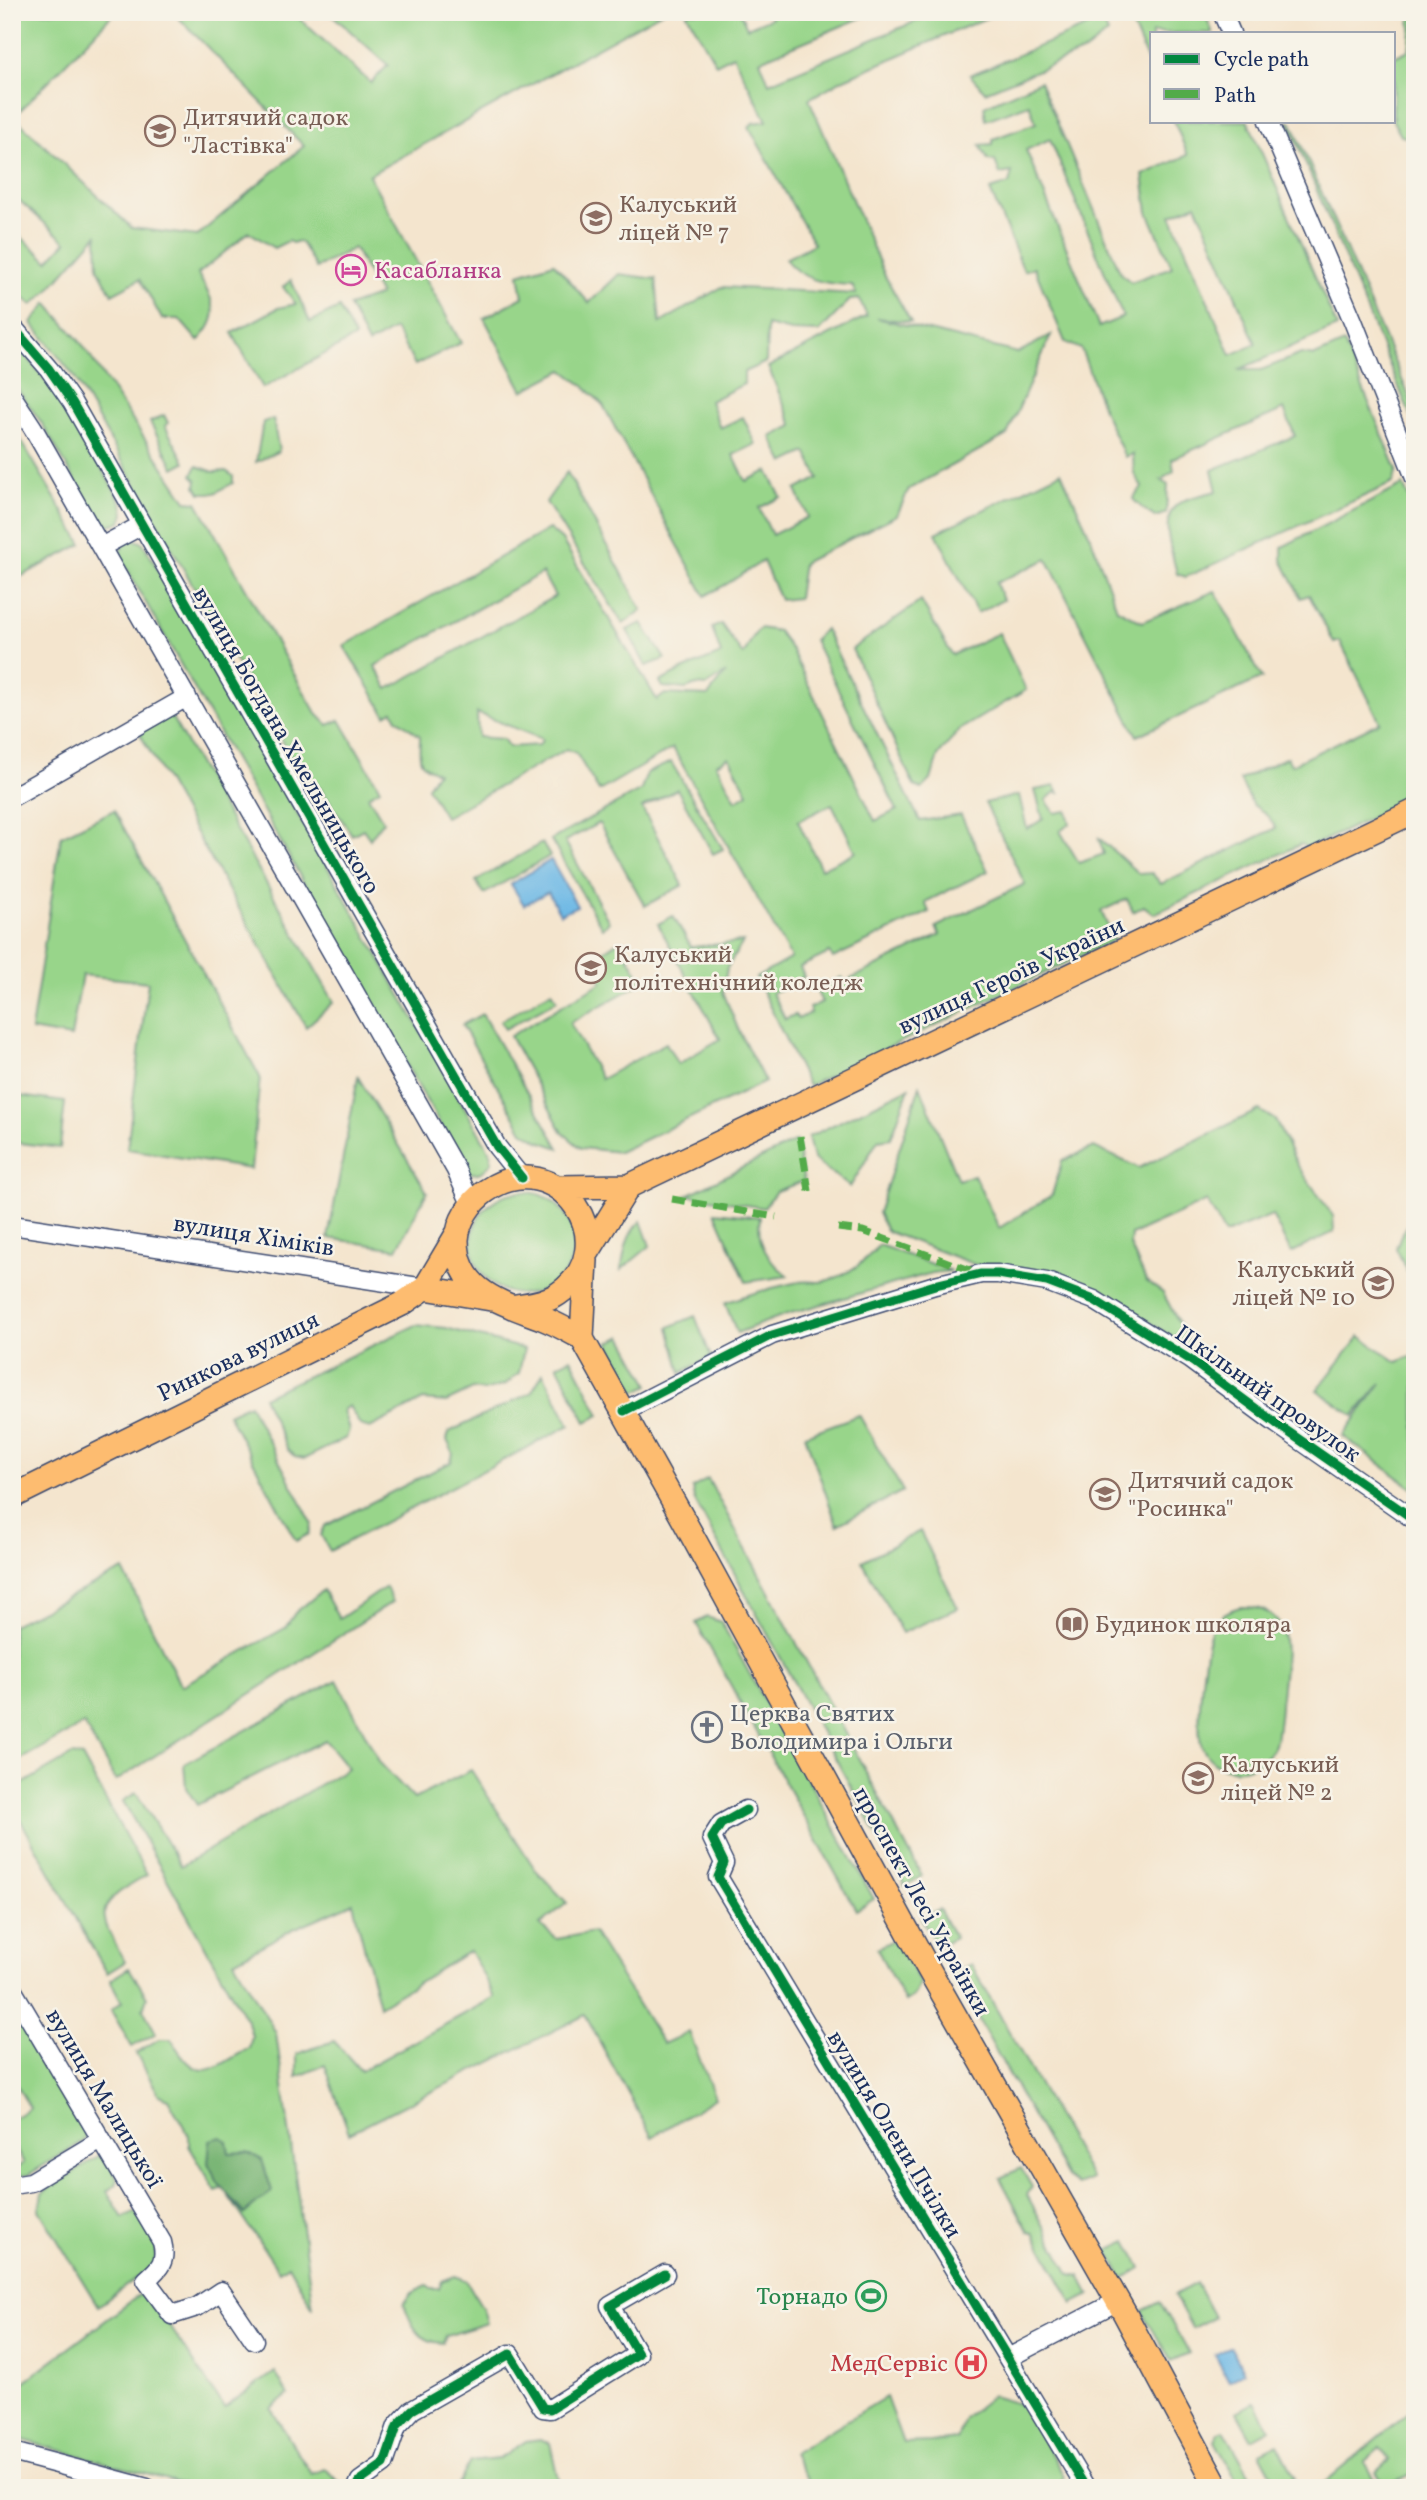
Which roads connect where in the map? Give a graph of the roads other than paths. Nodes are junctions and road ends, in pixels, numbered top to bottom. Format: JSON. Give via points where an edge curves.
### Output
{"nodes":[{"id":1,"x":1222,"y":12,"type":"edge"},
{"id":2,"x":1231,"y":32,"type":"edge"},
{"id":3,"x":1268,"y":122,"type":"edge"},
{"id":4,"x":12,"y":326,"type":"edge"},
{"id":5,"x":12,"y":396,"type":"edge"},
{"id":6,"x":1415,"y":478,"type":"edge"},
{"id":7,"x":142,"y":525,"type":"junction"},
{"id":8,"x":101,"y":547,"type":"junction"},
{"id":9,"x":187,"y":697,"type":"junction"},
{"id":10,"x":12,"y":797,"type":"edge"},
{"id":11,"x":1415,"y":811,"type":"edge"},
{"id":12,"x":522,"y":1178,"type":"junction"},
{"id":13,"x":629,"y":1186,"type":"junction"},
{"id":14,"x":558,"y":1187,"type":"junction"},
{"id":15,"x":471,"y":1204,"type":"junction"},
{"id":16,"x":12,"y":1225,"type":"edge"},
{"id":17,"x":457,"y":1234,"type":"junction"},
{"id":18,"x":587,"y":1256,"type":"junction"},
{"id":19,"x":425,"y":1288,"type":"junction"},
{"id":20,"x":502,"y":1303,"type":"junction"},
{"id":21,"x":582,"y":1338,"type":"junction"},
{"id":22,"x":624,"y":1411,"type":"junction"},
{"id":23,"x":12,"y":1497,"type":"edge"},
{"id":24,"x":1415,"y":1520,"type":"edge"},
{"id":25,"x":746,"y":1810,"type":"dead end"},
{"id":26,"x":12,"y":1989,"type":"edge"},
{"id":27,"x":101,"y":2140,"type":"junction"},
{"id":28,"x":12,"y":2185,"type":"edge"},
{"id":29,"x":665,"y":2273,"type":"dead end"},
{"id":30,"x":1118,"y":2301,"type":"junction"},
{"id":31,"x":254,"y":2340,"type":"dead end"},
{"id":32,"x":1008,"y":2358,"type":"junction"},
{"id":33,"x":12,"y":2452,"type":"edge"},
{"id":34,"x":146,"y":2488,"type":"edge"},
{"id":35,"x":357,"y":2488,"type":"edge"},
{"id":36,"x":1086,"y":2488,"type":"edge"},
{"id":37,"x":1218,"y":2488,"type":"edge"}],
"edges":[{"from":1,"to":2,"type":"street"},
{"from":3,"to":6,"type":"street"},
{"from":4,"to":7,"type":"street","name":"вулиця Богдана Хмельницького","via":[[72,402]]},
{"from":5,"to":8,"type":"street"},
{"from":7,"to":8,"type":"street"},
{"from":7,"to":12,"type":"street","name":"вулиця Богдана Хмельницького","via":[[497,1147]]},
{"from":8,"to":9,"type":"street"},
{"from":9,"to":10,"type":"street"},
{"from":9,"to":15,"type":"street","via":[[456,1170]]},
{"from":11,"to":13,"type":"main road","name":"вулиця Героїв України"},
{"from":12,"to":14,"type":"main road"},
{"from":12,"to":15,"type":"main road","via":[[487,1190]]},
{"from":13,"to":14,"type":"main road","name":"вулиця Героїв України"},
{"from":13,"to":18,"type":"main road"},
{"from":14,"to":18,"type":"main road","via":[[575,1205],[586,1232]]},
{"from":15,"to":17,"type":"main road"},
{"from":16,"to":19,"type":"street","name":"вулиця Хіміків"},
{"from":17,"to":19,"type":"main road"},
{"from":17,"to":20,"type":"main road","via":[[464,1270],[475,1286]]},
{"from":18,"to":20,"type":"main road","via":[[558,1294],[545,1300]]},
{"from":18,"to":21,"type":"main road"},
{"from":19,"to":20,"type":"main road"},
{"from":19,"to":23,"type":"main road","name":"Ринкова вулиця","via":[[402,1304]]},
{"from":20,"to":21,"type":"main road"},
{"from":21,"to":22,"type":"main road","name":"проспект Лесі Українки"},
{"from":22,"to":24,"type":"street","name":"Шкільний провулок","via":[[772,1335],[935,1285],[998,1274],[1047,1282],[1094,1300],[1189,1359]]},
{"from":22,"to":30,"type":"main road","name":"проспект Лесі Українки","via":[[924,1961]]},
{"from":25,"to":32,"type":"street","name":"вулиця Олени Пчілки","via":[[721,1824],[712,1838],[724,1863],[718,1877]]},
{"from":26,"to":27,"type":"street","name":"вулиця Малицької"},
{"from":27,"to":28,"type":"street","via":[[31,2182]]},
{"from":27,"to":31,"type":"street","name":"вулиця Малицької","via":[[162,2242],[162,2266],[146,2280],[172,2315],[197,2307],[220,2291]]},
{"from":29,"to":35,"type":"street","via":[[610,2306],[638,2354],[550,2409],[543,2408],[510,2354],[412,2410],[397,2426],[384,2464]]},
{"from":30,"to":32,"type":"street"},
{"from":30,"to":37,"type":"main road","name":"проспект Лесі Українки"},
{"from":32,"to":36,"type":"street","name":"вулиця Олени Пчілки"},
{"from":33,"to":34,"type":"street"}]}
